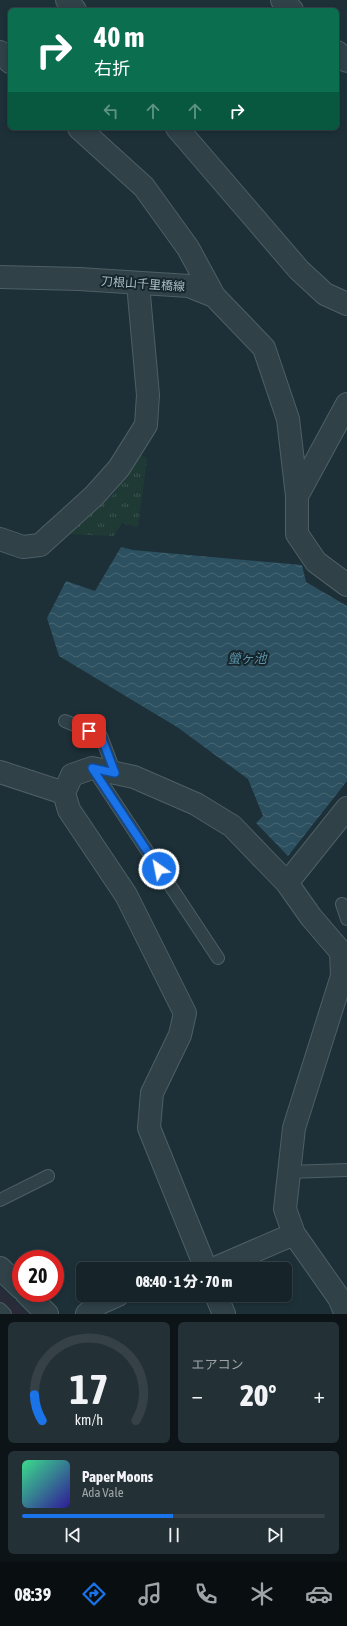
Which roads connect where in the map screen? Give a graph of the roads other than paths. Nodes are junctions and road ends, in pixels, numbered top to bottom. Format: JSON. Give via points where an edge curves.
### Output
{"nodes":[{"id":1,"x":67,"y":0,"type":"edge"},
{"id":2,"x":282,"y":0,"type":"edge"},
{"id":3,"x":73,"y":8,"type":"edge"},
{"id":4,"x":290,"y":8,"type":"edge"},
{"id":5,"x":0,"y":52,"type":"edge"},
{"id":6,"x":339,"y":54,"type":"edge"},
{"id":7,"x":8,"y":60,"type":"edge"},
{"id":8,"x":347,"y":61,"type":"edge"},
{"id":9,"x":80,"y":130,"type":"edge"},
{"id":10,"x":179,"y":130,"type":"edge"},
{"id":11,"x":0,"y":277,"type":"edge"},
{"id":12,"x":138,"y":284,"type":"junction"},
{"id":13,"x":214,"y":296,"type":"junction"},
{"id":14,"x":347,"y":304,"type":"edge"},
{"id":15,"x":347,"y":404,"type":"edge"},
{"id":16,"x":297,"y":496,"type":"junction"},
{"id":17,"x":0,"y":540,"type":"edge"},
{"id":18,"x":347,"y":584,"type":"edge"},
{"id":19,"x":65,"y":721,"type":"dead end"},
{"id":20,"x":92,"y":768,"type":"junction"},
{"id":21,"x":0,"y":772,"type":"edge"},
{"id":22,"x":115,"y":773,"type":"junction"},
{"id":23,"x":64,"y":793,"type":"junction"},
{"id":24,"x":347,"y":808,"type":"edge"},
{"id":25,"x":286,"y":883,"type":"junction"},
{"id":26,"x":342,"y":904,"type":"dead end"},
{"id":27,"x":347,"y":919,"type":"edge"},
{"id":28,"x":218,"y":958,"type":"dead end"},
{"id":29,"x":344,"y":958,"type":"edge"},
{"id":30,"x":347,"y":1170,"type":"edge"},
{"id":31,"x":289,"y":1172,"type":"junction"},
{"id":32,"x":48,"y":1176,"type":"dead end"},
{"id":33,"x":0,"y":1200,"type":"edge"},
{"id":34,"x":294,"y":1234,"type":"junction"},
{"id":35,"x":203,"y":1262,"type":"edge"},
{"id":36,"x":229,"y":1262,"type":"edge"},
{"id":37,"x":0,"y":1268,"type":"edge"},
{"id":38,"x":12,"y":1279,"type":"edge"},
{"id":39,"x":35,"y":1302,"type":"edge"},
{"id":40,"x":102,"y":1302,"type":"edge"},
{"id":41,"x":219,"y":1302,"type":"edge"},
{"id":42,"x":0,"y":1310,"type":"edge"},
{"id":43,"x":5,"y":1314,"type":"edge"},
{"id":44,"x":47,"y":1314,"type":"edge"},
{"id":45,"x":87,"y":1314,"type":"edge"},
{"id":46,"x":224,"y":1314,"type":"edge"},
{"id":47,"x":346,"y":1314,"type":"edge"}],
"edges":[{"from":1,"to":3,"type":"street"},
{"from":2,"to":4,"type":"street"},
{"from":5,"to":7,"type":"street"},
{"from":6,"to":8,"type":"street"},
{"from":9,"to":13,"type":"street","via":[[144,187],[188,248]]},
{"from":10,"to":14,"type":"street","via":[[299,270],[326,294]]},
{"from":11,"to":12,"type":"street","name":"刀根山千里橋線","via":[[79,279]]},
{"from":12,"to":13,"type":"street","name":"刀根山千里橋線","via":[[189,286]]},
{"from":12,"to":17,"type":"street","via":[[148,395],[146,426],[119,468],[99,491],[40,545],[23,547]]},
{"from":13,"to":16,"type":"street","name":"刀根山千里橋線","via":[[264,348],[288,419]]},
{"from":15,"to":16,"type":"street"},
{"from":16,"to":18,"type":"street","name":"刀根山千里橋線","via":[[297,534],[316,562]]},
{"from":19,"to":22,"type":"lane","via":[[101,736]]},
{"from":20,"to":22,"type":"street"},
{"from":20,"to":23,"type":"street","via":[[72,775]]},
{"from":20,"to":28,"type":"lane"},
{"from":21,"to":23,"type":"street"},
{"from":22,"to":25,"type":"street","via":[[134,777],[196,804],[232,826]]},
{"from":23,"to":35,"type":"street","via":[[69,810],[126,895],[185,1013],[180,1035],[152,1093],[149,1128]]},
{"from":24,"to":25,"type":"street"},
{"from":25,"to":29,"type":"street"},
{"from":26,"to":27,"type":"lane"},
{"from":29,"to":31,"type":"street","via":[[342,976],[294,1128]]},
{"from":30,"to":31,"type":"lane"},
{"from":31,"to":34,"type":"street","via":[[285,1209]]},
{"from":32,"to":33,"type":"lane"},
{"from":34,"to":36,"type":"street"},
{"from":34,"to":47,"type":"street","via":[[339,1298]]},
{"from":37,"to":38,"type":"street"},
{"from":39,"to":44,"type":"street"},
{"from":40,"to":45,"type":"street"},
{"from":41,"to":46,"type":"street"},
{"from":42,"to":43,"type":"lane"}]}
